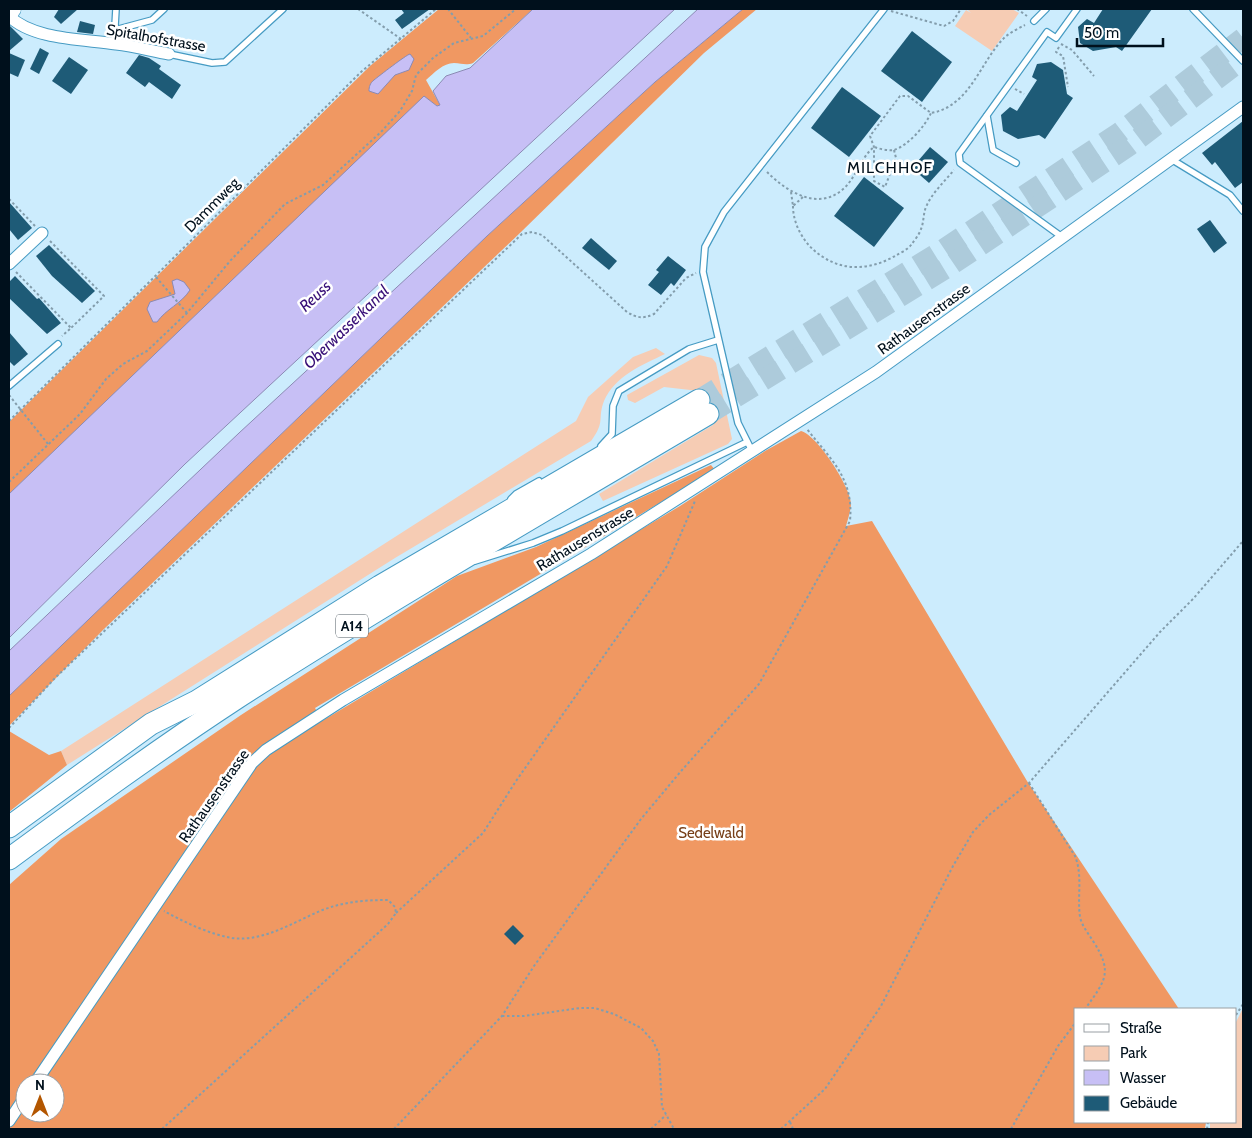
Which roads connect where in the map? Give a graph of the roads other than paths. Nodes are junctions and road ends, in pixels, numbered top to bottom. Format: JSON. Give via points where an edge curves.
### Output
{"nodes":[{"id":1,"x":12,"y":9,"type":"edge"},
{"id":2,"x":116,"y":9,"type":"edge"},
{"id":3,"x":164,"y":9,"type":"edge"},
{"id":4,"x":283,"y":9,"type":"edge"},
{"id":5,"x":885,"y":9,"type":"edge"},
{"id":6,"x":1046,"y":9,"type":"edge"},
{"id":7,"x":1077,"y":9,"type":"edge"},
{"id":8,"x":1193,"y":9,"type":"edge"},
{"id":9,"x":9,"y":12,"type":"edge"},
{"id":10,"x":9,"y":16,"type":"edge"},
{"id":11,"x":1034,"y":21,"type":"road end"},
{"id":12,"x":115,"y":30,"type":"junction"},
{"id":13,"x":114,"y":43,"type":"junction"},
{"id":14,"x":169,"y":54,"type":"joint"},
{"id":15,"x":1243,"y":61,"type":"edge"},
{"id":16,"x":1243,"y":107,"type":"edge"},
{"id":17,"x":987,"y":116,"type":"junction"},
{"id":18,"x":1171,"y":159,"type":"junction"},
{"id":19,"x":1016,"y":163,"type":"dead end"},
{"id":20,"x":1243,"y":210,"type":"edge"},
{"id":21,"x":42,"y":233,"type":"road end"},
{"id":22,"x":1062,"y":237,"type":"junction"},
{"id":23,"x":12,"y":268,"type":"edge"},
{"id":24,"x":718,"y":340,"type":"junction"},
{"id":25,"x":58,"y":344,"type":"road end"},
{"id":26,"x":9,"y":386,"type":"edge"},
{"id":27,"x":750,"y":447,"type":"junction"},
{"id":28,"x":592,"y":452,"type":"dead end"},
{"id":29,"x":550,"y":475,"type":"dead end"},
{"id":30,"x":495,"y":518,"type":"junction"},
{"id":31,"x":447,"y":569,"type":"junction"},
{"id":32,"x":197,"y":701,"type":"junction"},
{"id":33,"x":9,"y":826,"type":"edge"},
{"id":34,"x":9,"y":838,"type":"edge"},
{"id":35,"x":9,"y":859,"type":"edge"},
{"id":36,"x":42,"y":1073,"type":"edge"}],
"edges":[{"from":1,"to":9,"type":"main road"},
{"from":2,"to":12,"type":"lane"},
{"from":3,"to":12,"type":"lane","via":[[152,20]]},
{"from":4,"to":14,"type":"lane","name":"Spitalhofstrasse","via":[[225,62],[212,63]]},
{"from":5,"to":24,"type":"lane","via":[[712,230],[705,247],[703,272]]},
{"from":6,"to":11,"type":"lane"},
{"from":7,"to":17,"type":"lane","via":[[1056,38],[1047,32]]},
{"from":8,"to":15,"type":"lane"},
{"from":10,"to":13,"type":"street","name":"Spitalhofstrasse","via":[[22,26],[53,35]]},
{"from":12,"to":13,"type":"lane"},
{"from":13,"to":14,"type":"street","name":"Spitalhofstrasse"},
{"from":16,"to":18,"type":"street","name":"Rathausenstrasse"},
{"from":17,"to":19,"type":"lane","via":[[993,150]]},
{"from":17,"to":22,"type":"lane","via":[[960,154],[960,163]]},
{"from":18,"to":20,"type":"lane","via":[[1230,195]]},
{"from":18,"to":22,"type":"street","name":"Rathausenstrasse"},
{"from":21,"to":23,"type":"street"},
{"from":22,"to":27,"type":"street","name":"Rathausenstrasse","via":[[876,372],[802,421]]},
{"from":24,"to":27,"type":"lane","via":[[738,423]]},
{"from":24,"to":28,"type":"lane","via":[[689,349],[619,392],[612,406],[612,434]]},
{"from":25,"to":26,"type":"lane"},
{"from":27,"to":31,"type":"lane","via":[[533,543]]},
{"from":27,"to":36,"type":"street","name":"Rathausenstrasse","via":[[703,484],[591,554],[342,700],[266,750],[252,763]]},
{"from":29,"to":30,"type":"lane","via":[[516,494]]},
{"from":30,"to":31,"type":"highway","number":"A14","via":[[704,407]]},
{"from":30,"to":32,"type":"highway","number":"A14"},
{"from":31,"to":35,"type":"highway","number":"A14","via":[[237,699],[84,803]]},
{"from":32,"to":33,"type":"highway","number":"A14","via":[[152,724]]},
{"from":32,"to":34,"type":"highway","number":"A14"}]}
